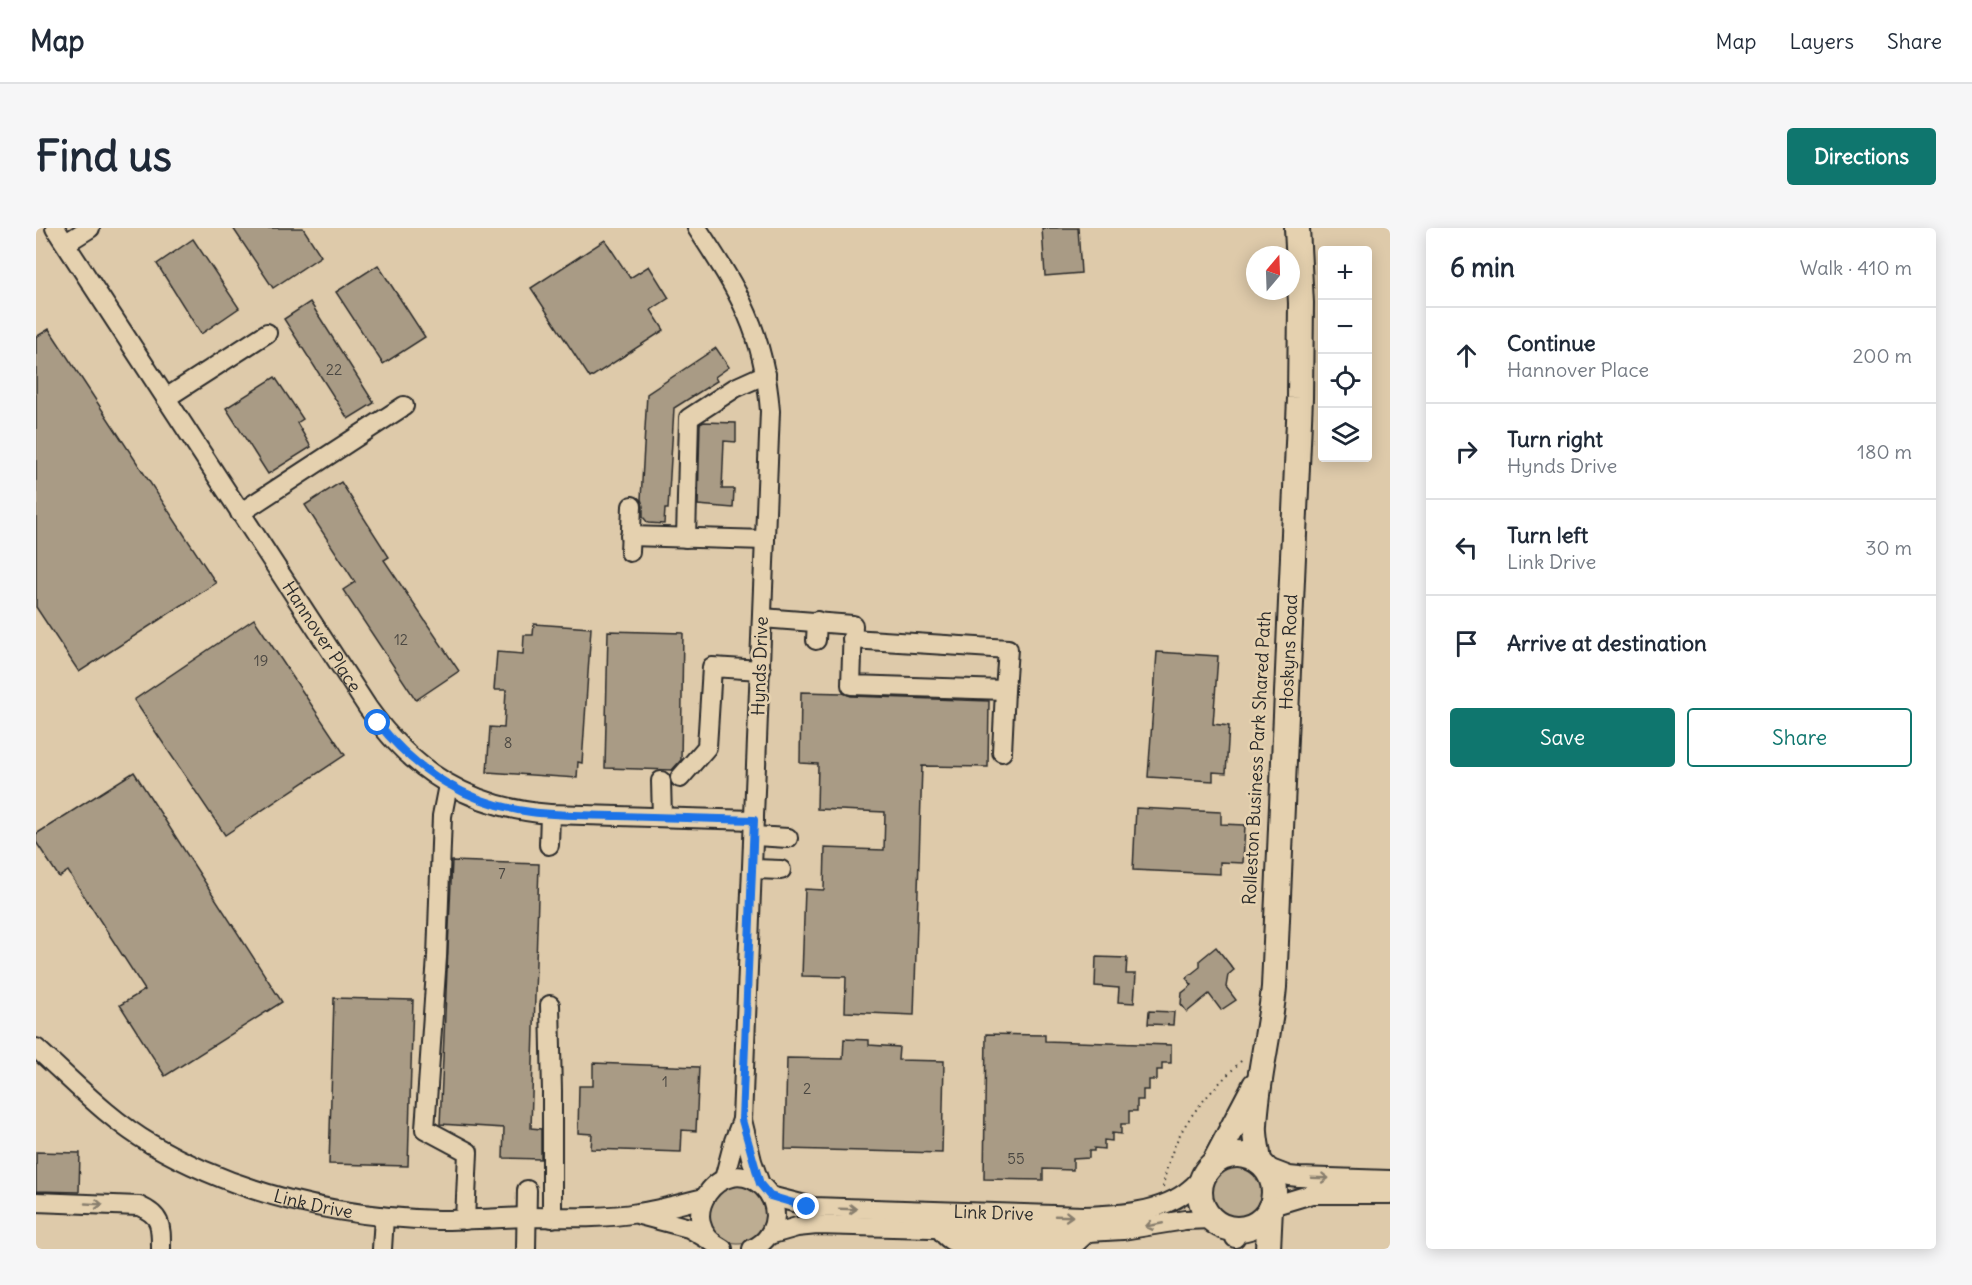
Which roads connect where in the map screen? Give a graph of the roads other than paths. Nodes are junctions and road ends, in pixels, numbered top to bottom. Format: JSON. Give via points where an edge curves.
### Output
{"nodes":[{"id":1,"x":55,"y":228,"type":"edge"},
{"id":2,"x":90,"y":228,"type":"edge"},
{"id":3,"x":697,"y":228,"type":"edge"},
{"id":4,"x":1297,"y":228,"type":"edge"},
{"id":5,"x":66,"y":243,"type":"junction"},
{"id":6,"x":267,"y":333,"type":"dead end"},
{"id":7,"x":766,"y":374,"type":"junction"},
{"id":8,"x":166,"y":398,"type":"junction"},
{"id":9,"x":404,"y":406,"type":"dead end"},
{"id":10,"x":632,"y":506,"type":"dead end"},
{"id":11,"x":240,"y":513,"type":"junction"},
{"id":12,"x":686,"y":538,"type":"junction"},
{"id":13,"x":765,"y":540,"type":"junction"},
{"id":14,"x":762,"y":618,"type":"junction"},
{"id":15,"x":817,"y":621,"type":"junction"},
{"id":16,"x":852,"y":639,"type":"junction"},
{"id":17,"x":816,"y":640,"type":"dead end"},
{"id":18,"x":760,"y":670,"type":"junction"},
{"id":19,"x":1005,"y":690,"type":"junction"},
{"id":20,"x":1002,"y":752,"type":"dead end"},
{"id":21,"x":680,"y":778,"type":"dead end"},
{"id":22,"x":661,"y":781,"type":"dead end"},
{"id":23,"x":447,"y":785,"type":"junction"},
{"id":24,"x":550,"y":814,"type":"junction"},
{"id":25,"x":662,"y":817,"type":"junction"},
{"id":26,"x":754,"y":828,"type":"junction"},
{"id":27,"x":788,"y":838,"type":"dead end"},
{"id":28,"x":549,"y":845,"type":"dead end"},
{"id":29,"x":752,"y":869,"type":"junction"},
{"id":30,"x":781,"y":870,"type":"dead end"},
{"id":31,"x":550,"y":1005,"type":"dead end"},
{"id":32,"x":36,"y":1048,"type":"edge"},
{"id":33,"x":1260,"y":1075,"type":"junction"},
{"id":34,"x":742,"y":1120,"type":"junction"},
{"id":35,"x":1261,"y":1164,"type":"junction"},
{"id":36,"x":1210,"y":1167,"type":"junction"},
{"id":37,"x":724,"y":1179,"type":"junction"},
{"id":38,"x":1390,"y":1180,"type":"edge"},
{"id":39,"x":526,"y":1190,"type":"dead end"},
{"id":40,"x":765,"y":1190,"type":"junction"},
{"id":41,"x":1390,"y":1194,"type":"edge"},
{"id":42,"x":704,"y":1198,"type":"junction"},
{"id":43,"x":36,"y":1202,"type":"edge"},
{"id":44,"x":1271,"y":1207,"type":"junction"},
{"id":45,"x":635,"y":1214,"type":"junction"},
{"id":46,"x":384,"y":1217,"type":"junction"},
{"id":47,"x":526,"y":1217,"type":"junction"},
{"id":48,"x":552,"y":1218,"type":"junction"},
{"id":49,"x":1211,"y":1219,"type":"junction"},
{"id":50,"x":465,"y":1220,"type":"junction"},
{"id":51,"x":769,"y":1235,"type":"junction"},
{"id":52,"x":1238,"y":1239,"type":"edge"},
{"id":53,"x":717,"y":1245,"type":"edge"},
{"id":54,"x":161,"y":1249,"type":"edge"},
{"id":55,"x":382,"y":1249,"type":"edge"},
{"id":56,"x":526,"y":1249,"type":"edge"},
{"id":57,"x":752,"y":1249,"type":"edge"},
{"id":58,"x":1268,"y":1249,"type":"edge"}],
"edges":[{"from":1,"to":5,"type":"street","name":"Hannover Place"},
{"from":2,"to":5,"type":"street"},
{"from":3,"to":7,"type":"street","name":"Hynds Drive","via":[[741,299]]},
{"from":4,"to":33,"type":"main road","name":"Hoskyns Road","via":[[1300,398],[1274,987]]},
{"from":5,"to":8,"type":"street","name":"Hannover Place"},
{"from":6,"to":8,"type":"street"},
{"from":7,"to":12,"type":"street","via":[[735,388],[689,418]]},
{"from":7,"to":13,"type":"street","name":"Hynds Drive","via":[[770,434]]},
{"from":8,"to":11,"type":"street","name":"Hannover Place"},
{"from":9,"to":11,"type":"street"},
{"from":10,"to":12,"type":"street","via":[[630,544]]},
{"from":11,"to":23,"type":"street","name":"Hannover Place","via":[[378,723],[409,756]]},
{"from":12,"to":13,"type":"street"},
{"from":13,"to":14,"type":"street","name":"Hynds Drive"},
{"from":14,"to":15,"type":"street"},
{"from":14,"to":18,"type":"street","name":"Hynds Drive"},
{"from":15,"to":16,"type":"street","via":[[853,625]]},
{"from":15,"to":17,"type":"street"},
{"from":16,"to":19,"type":"street","via":[[1008,649]]},
{"from":16,"to":19,"type":"street","via":[[851,685]]},
{"from":18,"to":21,"type":"street","via":[[712,668],[707,747]]},
{"from":18,"to":26,"type":"street","name":"Hynds Drive"},
{"from":19,"to":20,"type":"street"},
{"from":22,"to":25,"type":"street"},
{"from":23,"to":24,"type":"street","name":"Hannover Place","via":[[501,806]]},
{"from":23,"to":50,"type":"street","via":[[442,816],[425,1129],[468,1152]]},
{"from":24,"to":25,"type":"street","name":"Hannover Place"},
{"from":24,"to":28,"type":"street"},
{"from":25,"to":26,"type":"street","name":"Hannover Place"},
{"from":26,"to":27,"type":"street","name":"Hannover Place"},
{"from":26,"to":29,"type":"street","name":"Hynds Drive"},
{"from":29,"to":30,"type":"street"},
{"from":29,"to":34,"type":"street","name":"Hynds Drive"},
{"from":31,"to":48,"type":"street"},
{"from":32,"to":46,"type":"street","name":"Link Drive","via":[[131,1131],[164,1151],[242,1185],[292,1201]]},
{"from":33,"to":35,"type":"main road","name":"Hoskyns Road","via":[[1254,1126]]},
{"from":33,"to":36,"type":"main road","name":"Hoskyns Road"},
{"from":34,"to":37,"type":"street","name":"Hynds Drive"},
{"from":34,"to":40,"type":"street","name":"Hynds Drive"},
{"from":35,"to":36,"type":"main road","via":[[1237,1155]]},
{"from":35,"to":38,"type":"street","one_way":true,"via":[[1289,1176]]},
{"from":35,"to":44,"type":"main road","via":[[1273,1184]]},
{"from":40,"to":36,"type":"street","name":"Link Drive","one_way":true,"via":[[802,1206],[822,1208],[1106,1215],[1150,1208],[1180,1197]]},
{"from":36,"to":49,"type":"main road","via":[[1200,1186],[1200,1196]]},
{"from":37,"to":40,"type":"street","name":"Link Drive","via":[[743,1177]]},
{"from":37,"to":42,"type":"street"},
{"from":39,"to":47,"type":"street"},
{"from":40,"to":51,"type":"street","name":"Hynds Drive","via":[[774,1207],[775,1219]]},
{"from":41,"to":44,"type":"street","via":[[1312,1194]]},
{"from":42,"to":45,"type":"street","name":"Link Drive"},
{"from":42,"to":53,"type":"street","via":[[700,1218]]},
{"from":43,"to":54,"type":"street","one_way":true,"via":[[139,1206],[160,1223]]},
{"from":44,"to":52,"type":"main road","via":[[1264,1218]]},
{"from":44,"to":58,"type":"main road"},
{"from":45,"to":48,"type":"street","name":"Link Drive"},
{"from":45,"to":53,"type":"street","name":"Link Drive","via":[[689,1228]]},
{"from":46,"to":50,"type":"street","name":"Link Drive"},
{"from":46,"to":55,"type":"street"},
{"from":47,"to":48,"type":"street","name":"Link Drive"},
{"from":47,"to":50,"type":"street","name":"Link Drive"},
{"from":47,"to":56,"type":"street"},
{"from":49,"to":51,"type":"street","name":"Link Drive","one_way":true,"via":[[1088,1232],[817,1225]]},
{"from":49,"to":52,"type":"main road"},
{"from":51,"to":57,"type":"street"}]}
